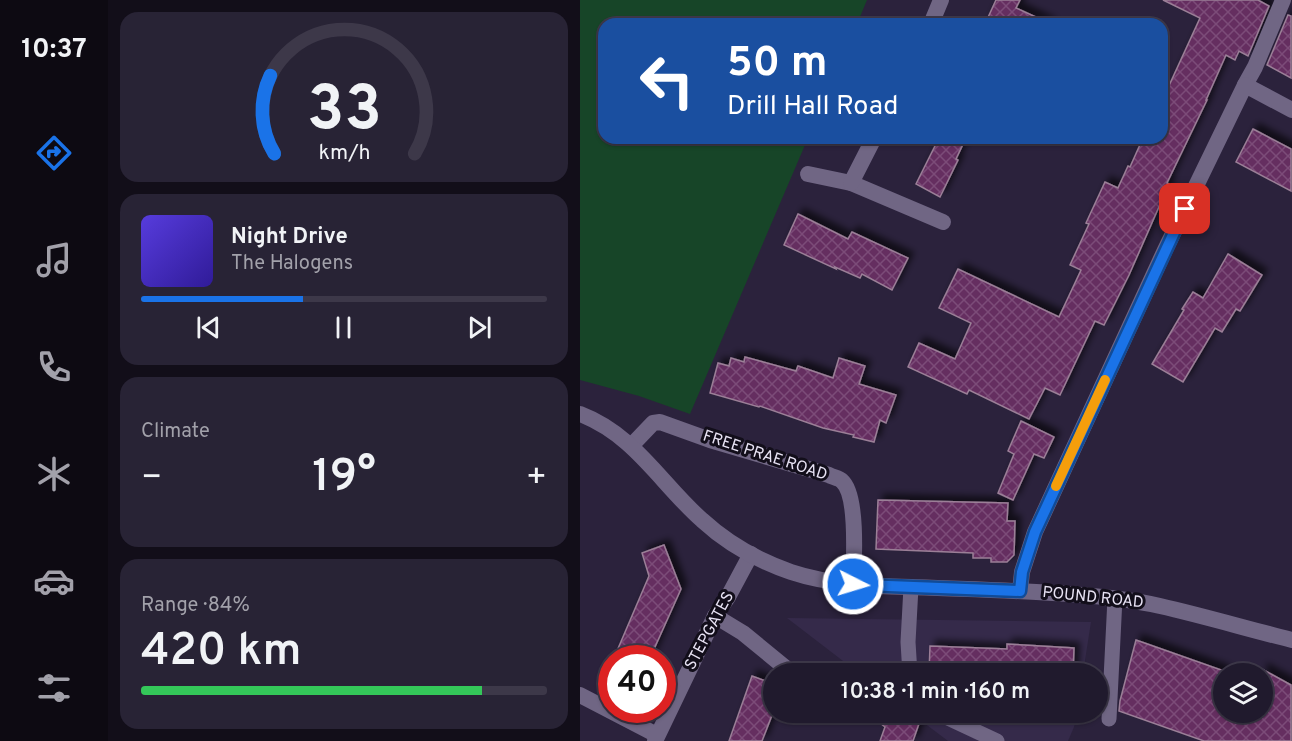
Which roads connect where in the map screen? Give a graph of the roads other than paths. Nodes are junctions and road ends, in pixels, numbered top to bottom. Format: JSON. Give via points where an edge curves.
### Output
{"nodes":[{"id":1,"x":941,"y":0,"type":"edge"},
{"id":2,"x":1283,"y":0,"type":"edge"},
{"id":3,"x":934,"y":18,"type":"edge"},
{"id":4,"x":1245,"y":85,"type":"junction"},
{"id":5,"x":1291,"y":110,"type":"edge"},
{"id":6,"x":871,"y":144,"type":"edge"},
{"id":7,"x":808,"y":174,"type":"dead end"},
{"id":8,"x":851,"y":183,"type":"junction"},
{"id":9,"x":943,"y":222,"type":"dead end"},
{"id":10,"x":580,"y":414,"type":"edge"},
{"id":11,"x":631,"y":446,"type":"junction"},
{"id":12,"x":751,"y":554,"type":"junction"},
{"id":13,"x":853,"y":584,"type":"junction"},
{"id":14,"x":911,"y":587,"type":"junction"},
{"id":15,"x":1020,"y":591,"type":"junction"},
{"id":16,"x":1115,"y":598,"type":"junction"},
{"id":17,"x":715,"y":616,"type":"junction"},
{"id":18,"x":1291,"y":640,"type":"edge"},
{"id":19,"x":780,"y":663,"type":"edge"},
{"id":20,"x":909,"y":663,"type":"edge"},
{"id":21,"x":580,"y":695,"type":"edge"},
{"id":22,"x":1109,"y":719,"type":"dead end"},
{"id":23,"x":959,"y":723,"type":"edge"},
{"id":24,"x":656,"y":738,"type":"edge"},
{"id":25,"x":997,"y":741,"type":"edge"}],
"edges":[{"from":1,"to":3,"type":"street"},
{"from":2,"to":4,"type":"street"},
{"from":4,"to":5,"type":"street"},
{"from":4,"to":15,"type":"street","via":[[1035,532]]},
{"from":6,"to":8,"type":"street"},
{"from":7,"to":8,"type":"street"},
{"from":8,"to":9,"type":"street"},
{"from":10,"to":11,"type":"street"},
{"from":11,"to":12,"type":"street","via":[[702,520]]},
{"from":11,"to":13,"type":"street","name":"FREE PRAE ROAD","via":[[653,423],[660,422],[842,481],[853,522]]},
{"from":12,"to":13,"type":"street","name":"POUND ROAD","via":[[792,572]]},
{"from":12,"to":17,"type":"street","name":"STEPGATES"},
{"from":13,"to":14,"type":"street","name":"POUND ROAD"},
{"from":14,"to":15,"type":"street","name":"POUND ROAD"},
{"from":14,"to":20,"type":"lane"},
{"from":15,"to":16,"type":"street","name":"POUND ROAD"},
{"from":16,"to":18,"type":"street","name":"POUND ROAD","via":[[1158,605]]},
{"from":16,"to":22,"type":"lane"},
{"from":17,"to":19,"type":"street"},
{"from":17,"to":24,"type":"street","name":"STEPGATES"},
{"from":21,"to":24,"type":"street"},
{"from":23,"to":25,"type":"lane"}]}
